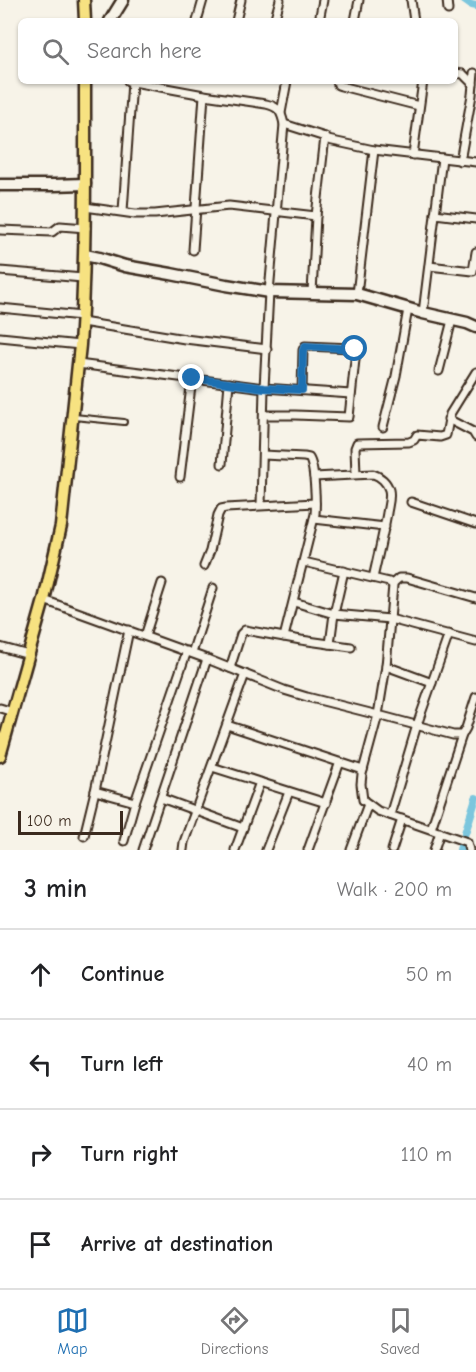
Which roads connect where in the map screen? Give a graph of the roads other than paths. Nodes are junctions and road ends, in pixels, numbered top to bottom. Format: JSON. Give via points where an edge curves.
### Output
{"nodes":[{"id":1,"x":84,"y":0,"type":"edge"},
{"id":2,"x":123,"y":0,"type":"edge"},
{"id":3,"x":202,"y":0,"type":"edge"},
{"id":4,"x":241,"y":0,"type":"edge"},
{"id":5,"x":280,"y":0,"type":"edge"},
{"id":6,"x":323,"y":0,"type":"edge"},
{"id":7,"x":359,"y":0,"type":"edge"},
{"id":8,"x":411,"y":0,"type":"edge"},
{"id":9,"x":447,"y":0,"type":"edge"},
{"id":10,"x":448,"y":10,"type":"dead end"},
{"id":11,"x":85,"y":18,"type":"edge"},
{"id":12,"x":112,"y":18,"type":"edge"},
{"id":13,"x":198,"y":18,"type":"edge"},
{"id":14,"x":237,"y":18,"type":"edge"},
{"id":15,"x":275,"y":18,"type":"edge"},
{"id":16,"x":320,"y":18,"type":"edge"},
{"id":17,"x":356,"y":18,"type":"edge"},
{"id":18,"x":414,"y":18,"type":"edge"},
{"id":19,"x":458,"y":73,"type":"edge"},
{"id":20,"x":474,"y":73,"type":"dead end"},
{"id":21,"x":86,"y":84,"type":"edge"},
{"id":22,"x":130,"y":84,"type":"edge"},
{"id":23,"x":146,"y":84,"type":"edge"},
{"id":24,"x":286,"y":84,"type":"edge"},
{"id":25,"x":338,"y":84,"type":"edge"},
{"id":26,"x":423,"y":84,"type":"edge"},
{"id":27,"x":473,"y":84,"type":"junction"},
{"id":28,"x":204,"y":95,"type":"junction"},
{"id":29,"x":419,"y":106,"type":"junction"},
{"id":30,"x":281,"y":113,"type":"junction"},
{"id":31,"x":284,"y":124,"type":"junction"},
{"id":32,"x":325,"y":137,"type":"junction"},
{"id":33,"x":374,"y":150,"type":"junction"},
{"id":34,"x":412,"y":155,"type":"junction"},
{"id":35,"x":442,"y":158,"type":"junction"},
{"id":36,"x":460,"y":160,"type":"junction"},
{"id":37,"x":476,"y":162,"type":"edge"},
{"id":38,"x":85,"y":184,"type":"junction"},
{"id":39,"x":0,"y":185,"type":"edge"},
{"id":40,"x":85,"y":207,"type":"junction"},
{"id":41,"x":196,"y":210,"type":"junction"},
{"id":42,"x":123,"y":211,"type":"junction"},
{"id":43,"x":276,"y":212,"type":"junction"},
{"id":44,"x":435,"y":214,"type":"junction"},
{"id":45,"x":316,"y":216,"type":"junction"},
{"id":46,"x":476,"y":219,"type":"edge"},
{"id":47,"x":86,"y":228,"type":"junction"},
{"id":48,"x":0,"y":230,"type":"edge"},
{"id":49,"x":193,"y":250,"type":"dead end"},
{"id":50,"x":476,"y":252,"type":"edge"},
{"id":51,"x":85,"y":255,"type":"junction"},
{"id":52,"x":429,"y":266,"type":"junction"},
{"id":53,"x":0,"y":271,"type":"edge"},
{"id":54,"x":83,"y":278,"type":"junction"},
{"id":55,"x":269,"y":292,"type":"junction"},
{"id":56,"x":312,"y":293,"type":"junction"},
{"id":57,"x":357,"y":294,"type":"junction"},
{"id":58,"x":0,"y":308,"type":"edge"},
{"id":59,"x":408,"y":309,"type":"junction"},
{"id":60,"x":423,"y":313,"type":"junction"},
{"id":61,"x":82,"y":319,"type":"junction"},
{"id":62,"x":452,"y":320,"type":"junction"},
{"id":63,"x":476,"y":327,"type":"edge"},
{"id":64,"x":0,"y":338,"type":"edge"},
{"id":65,"x":80,"y":345,"type":"junction"},
{"id":66,"x":267,"y":349,"type":"junction"},
{"id":67,"x":78,"y":364,"type":"junction"},
{"id":68,"x":439,"y":371,"type":"dead end"},
{"id":69,"x":476,"y":372,"type":"edge"},
{"id":70,"x":192,"y":378,"type":"junction"},
{"id":71,"x":229,"y":383,"type":"junction"},
{"id":72,"x":264,"y":388,"type":"junction"},
{"id":73,"x":302,"y":390,"type":"junction"},
{"id":74,"x":351,"y":394,"type":"junction"},
{"id":75,"x":264,"y":415,"type":"junction"},
{"id":76,"x":73,"y":417,"type":"junction"},
{"id":77,"x":448,"y":419,"type":"junction"},
{"id":78,"x":124,"y":422,"type":"dead end"},
{"id":79,"x":383,"y":427,"type":"dead end"},
{"id":80,"x":476,"y":437,"type":"edge"},
{"id":81,"x":263,"y":455,"type":"junction"},
{"id":82,"x":222,"y":464,"type":"dead end"},
{"id":83,"x":356,"y":474,"type":"junction"},
{"id":84,"x":180,"y":477,"type":"dead end"},
{"id":85,"x":314,"y":477,"type":"junction"},
{"id":86,"x":411,"y":502,"type":"dead end"},
{"id":87,"x":315,"y":503,"type":"junction"},
{"id":88,"x":261,"y":505,"type":"junction"},
{"id":89,"x":314,"y":519,"type":"junction"},
{"id":90,"x":476,"y":524,"type":"edge"},
{"id":91,"x":385,"y":527,"type":"junction"},
{"id":92,"x":304,"y":562,"type":"junction"},
{"id":93,"x":204,"y":566,"type":"dead end"},
{"id":94,"x":344,"y":571,"type":"junction"},
{"id":95,"x":373,"y":578,"type":"junction"},
{"id":96,"x":162,"y":583,"type":"dead end"},
{"id":97,"x":392,"y":584,"type":"junction"},
{"id":98,"x":213,"y":588,"type":"dead end"},
{"id":99,"x":476,"y":598,"type":"edge"},
{"id":100,"x":44,"y":600,"type":"junction"},
{"id":101,"x":294,"y":602,"type":"junction"},
{"id":102,"x":334,"y":614,"type":"junction"},
{"id":103,"x":390,"y":619,"type":"junction"},
{"id":104,"x":129,"y":630,"type":"junction"},
{"id":105,"x":449,"y":634,"type":"junction"},
{"id":106,"x":145,"y":636,"type":"junction"},
{"id":107,"x":284,"y":638,"type":"junction"},
{"id":108,"x":476,"y":642,"type":"edge"},
{"id":109,"x":330,"y":644,"type":"junction"},
{"id":110,"x":0,"y":647,"type":"edge"},
{"id":111,"x":351,"y":647,"type":"dead end"},
{"id":112,"x":189,"y":652,"type":"junction"},
{"id":113,"x":29,"y":655,"type":"junction"},
{"id":114,"x":207,"y":658,"type":"junction"},
{"id":115,"x":386,"y":666,"type":"junction"},
{"id":116,"x":230,"y":668,"type":"junction"},
{"id":117,"x":245,"y":674,"type":"junction"},
{"id":118,"x":432,"y":683,"type":"junction"},
{"id":119,"x":476,"y":697,"type":"edge"},
{"id":120,"x":0,"y":708,"type":"edge"},
{"id":121,"x":13,"y":711,"type":"junction"},
{"id":122,"x":378,"y":715,"type":"junction"},
{"id":123,"x":227,"y":725,"type":"junction"},
{"id":124,"x":417,"y":725,"type":"junction"},
{"id":125,"x":462,"y":735,"type":"junction"},
{"id":126,"x":0,"y":756,"type":"edge"},
{"id":127,"x":340,"y":762,"type":"junction"},
{"id":128,"x":212,"y":767,"type":"junction"},
{"id":129,"x":363,"y":770,"type":"junction"},
{"id":130,"x":260,"y":782,"type":"junction"},
{"id":131,"x":95,"y":791,"type":"junction"},
{"id":132,"x":289,"y":792,"type":"junction"},
{"id":133,"x":161,"y":798,"type":"junction"},
{"id":134,"x":135,"y":802,"type":"junction"},
{"id":135,"x":326,"y":802,"type":"junction"},
{"id":136,"x":368,"y":804,"type":"junction"},
{"id":137,"x":196,"y":810,"type":"junction"},
{"id":138,"x":390,"y":815,"type":"junction"},
{"id":139,"x":402,"y":819,"type":"junction"},
{"id":140,"x":243,"y":828,"type":"junction"},
{"id":141,"x":431,"y":829,"type":"junction"},
{"id":142,"x":440,"y":832,"type":"junction"},
{"id":143,"x":84,"y":836,"type":"dead end"},
{"id":144,"x":124,"y":841,"type":"dead end"},
{"id":145,"x":470,"y":846,"type":"edge"},
{"id":146,"x":143,"y":850,"type":"edge"},
{"id":147,"x":183,"y":850,"type":"edge"},
{"id":148,"x":235,"y":850,"type":"edge"},
{"id":149,"x":266,"y":850,"type":"edge"},
{"id":150,"x":308,"y":850,"type":"edge"},
{"id":151,"x":351,"y":850,"type":"edge"},
{"id":152,"x":392,"y":850,"type":"edge"},
{"id":153,"x":434,"y":850,"type":"edge"}],
"edges":[{"from":1,"to":11,"type":"main road"},
{"from":2,"to":12,"type":"street"},
{"from":3,"to":13,"type":"street"},
{"from":4,"to":14,"type":"street"},
{"from":5,"to":15,"type":"street"},
{"from":6,"to":16,"type":"street"},
{"from":7,"to":17,"type":"street"},
{"from":8,"to":18,"type":"street"},
{"from":9,"to":10,"type":"street"},
{"from":19,"to":27,"type":"street"},
{"from":20,"to":27,"type":"street"},
{"from":21,"to":38,"type":"main road"},
{"from":22,"to":42,"type":"street"},
{"from":23,"to":28,"type":"street"},
{"from":24,"to":30,"type":"street"},
{"from":25,"to":29,"type":"street"},
{"from":26,"to":29,"type":"street"},
{"from":27,"to":36,"type":"street"},
{"from":28,"to":30,"type":"street","via":[[275,106]]},
{"from":28,"to":41,"type":"street"},
{"from":29,"to":34,"type":"street"},
{"from":30,"to":31,"type":"street"},
{"from":31,"to":32,"type":"street"},
{"from":31,"to":43,"type":"street"},
{"from":32,"to":33,"type":"street"},
{"from":32,"to":45,"type":"street"},
{"from":33,"to":34,"type":"street"},
{"from":33,"to":57,"type":"street"},
{"from":34,"to":35,"type":"street"},
{"from":35,"to":36,"type":"street"},
{"from":35,"to":44,"type":"street"},
{"from":36,"to":37,"type":"street"},
{"from":38,"to":39,"type":"street"},
{"from":38,"to":40,"type":"main road"},
{"from":40,"to":42,"type":"street"},
{"from":40,"to":47,"type":"main road"},
{"from":41,"to":42,"type":"street","via":[[155,214]]},
{"from":41,"to":43,"type":"street","via":[[229,206]]},
{"from":41,"to":49,"type":"street"},
{"from":43,"to":45,"type":"street"},
{"from":43,"to":55,"type":"street"},
{"from":44,"to":46,"type":"street"},
{"from":44,"to":52,"type":"street"},
{"from":45,"to":56,"type":"street"},
{"from":47,"to":48,"type":"street","via":[[60,226],[52,232]]},
{"from":47,"to":51,"type":"main road"},
{"from":50,"to":52,"type":"street","via":[[472,271]]},
{"from":51,"to":54,"type":"main road"},
{"from":51,"to":55,"type":"street"},
{"from":52,"to":60,"type":"street"},
{"from":53,"to":54,"type":"street"},
{"from":54,"to":61,"type":"main road"},
{"from":55,"to":56,"type":"street"},
{"from":55,"to":66,"type":"street"},
{"from":56,"to":57,"type":"street"},
{"from":57,"to":59,"type":"street"},
{"from":58,"to":61,"type":"street"},
{"from":59,"to":60,"type":"street"},
{"from":59,"to":79,"type":"street"},
{"from":60,"to":62,"type":"street"},
{"from":61,"to":65,"type":"main road"},
{"from":61,"to":66,"type":"street","via":[[185,339]]},
{"from":62,"to":63,"type":"street"},
{"from":62,"to":68,"type":"street"},
{"from":64,"to":65,"type":"street"},
{"from":65,"to":67,"type":"main road"},
{"from":66,"to":72,"type":"street"},
{"from":67,"to":70,"type":"street"},
{"from":67,"to":76,"type":"main road"},
{"from":69,"to":77,"type":"street"},
{"from":70,"to":71,"type":"street"},
{"from":70,"to":84,"type":"street"},
{"from":71,"to":72,"type":"street"},
{"from":71,"to":82,"type":"street"},
{"from":72,"to":73,"type":"street"},
{"from":72,"to":75,"type":"street"},
{"from":73,"to":74,"type":"street"},
{"from":73,"to":74,"type":"street","via":[[304,348],[352,348],[356,350]]},
{"from":74,"to":75,"type":"street","via":[[348,418]]},
{"from":75,"to":81,"type":"street"},
{"from":76,"to":78,"type":"lane"},
{"from":76,"to":100,"type":"main road","via":[[62,526]]},
{"from":77,"to":80,"type":"street"},
{"from":77,"to":83,"type":"street","via":[[444,437],[417,435],[409,442],[357,443]]},
{"from":81,"to":85,"type":"street","via":[[309,459]]},
{"from":81,"to":88,"type":"street"},
{"from":83,"to":85,"type":"street"},
{"from":83,"to":91,"type":"street","via":[[376,475],[387,485],[390,499]]},
{"from":85,"to":87,"type":"street"},
{"from":86,"to":90,"type":"street"},
{"from":87,"to":88,"type":"street"},
{"from":87,"to":89,"type":"street"},
{"from":88,"to":93,"type":"street","via":[[221,509]]},
{"from":89,"to":91,"type":"street"},
{"from":89,"to":92,"type":"street"},
{"from":91,"to":95,"type":"street"},
{"from":92,"to":94,"type":"street"},
{"from":92,"to":101,"type":"street"},
{"from":94,"to":95,"type":"street"},
{"from":94,"to":102,"type":"street"},
{"from":95,"to":97,"type":"street"},
{"from":96,"to":106,"type":"street"},
{"from":97,"to":99,"type":"street","via":[[407,578]]},
{"from":97,"to":103,"type":"street"},
{"from":98,"to":112,"type":"street"},
{"from":100,"to":104,"type":"street"},
{"from":100,"to":113,"type":"main road"},
{"from":101,"to":102,"type":"street"},
{"from":101,"to":107,"type":"street"},
{"from":102,"to":103,"type":"street"},
{"from":102,"to":109,"type":"street"},
{"from":103,"to":105,"type":"street"},
{"from":103,"to":115,"type":"street"},
{"from":104,"to":106,"type":"street"},
{"from":104,"to":131,"type":"street"},
{"from":105,"to":108,"type":"street"},
{"from":105,"to":118,"type":"street"},
{"from":106,"to":112,"type":"street"},
{"from":107,"to":109,"type":"street"},
{"from":107,"to":116,"type":"street","via":[[242,632]]},
{"from":109,"to":111,"type":"street"},
{"from":110,"to":113,"type":"street"},
{"from":112,"to":114,"type":"street"},
{"from":112,"to":134,"type":"street"},
{"from":113,"to":121,"type":"main road"},
{"from":114,"to":116,"type":"street"},
{"from":114,"to":133,"type":"street"},
{"from":115,"to":118,"type":"street"},
{"from":115,"to":122,"type":"street"},
{"from":116,"to":117,"type":"street"},
{"from":117,"to":122,"type":"street","via":[[307,697]]},
{"from":117,"to":123,"type":"street"},
{"from":118,"to":124,"type":"street"},
{"from":119,"to":125,"type":"street"},
{"from":120,"to":121,"type":"street"},
{"from":121,"to":126,"type":"main road"},
{"from":122,"to":124,"type":"street"},
{"from":122,"to":129,"type":"street"},
{"from":123,"to":127,"type":"street"},
{"from":123,"to":128,"type":"street"},
{"from":124,"to":125,"type":"street"},
{"from":124,"to":138,"type":"street"},
{"from":125,"to":141,"type":"street"},
{"from":127,"to":129,"type":"street"},
{"from":127,"to":135,"type":"street"},
{"from":128,"to":130,"type":"street"},
{"from":128,"to":137,"type":"street"},
{"from":129,"to":136,"type":"street","via":[[363,800]]},
{"from":130,"to":132,"type":"street"},
{"from":130,"to":140,"type":"street"},
{"from":131,"to":134,"type":"street"},
{"from":131,"to":143,"type":"street"},
{"from":132,"to":135,"type":"street"},
{"from":132,"to":149,"type":"street"},
{"from":133,"to":137,"type":"street"},
{"from":133,"to":146,"type":"street"},
{"from":134,"to":144,"type":"street"},
{"from":135,"to":150,"type":"street"},
{"from":136,"to":138,"type":"street"},
{"from":136,"to":151,"type":"street"},
{"from":137,"to":140,"type":"street"},
{"from":137,"to":147,"type":"street"},
{"from":138,"to":139,"type":"street"},
{"from":139,"to":141,"type":"street"},
{"from":139,"to":152,"type":"street"},
{"from":140,"to":148,"type":"street"},
{"from":141,"to":142,"type":"street"},
{"from":142,"to":145,"type":"street"},
{"from":142,"to":153,"type":"street"}]}
